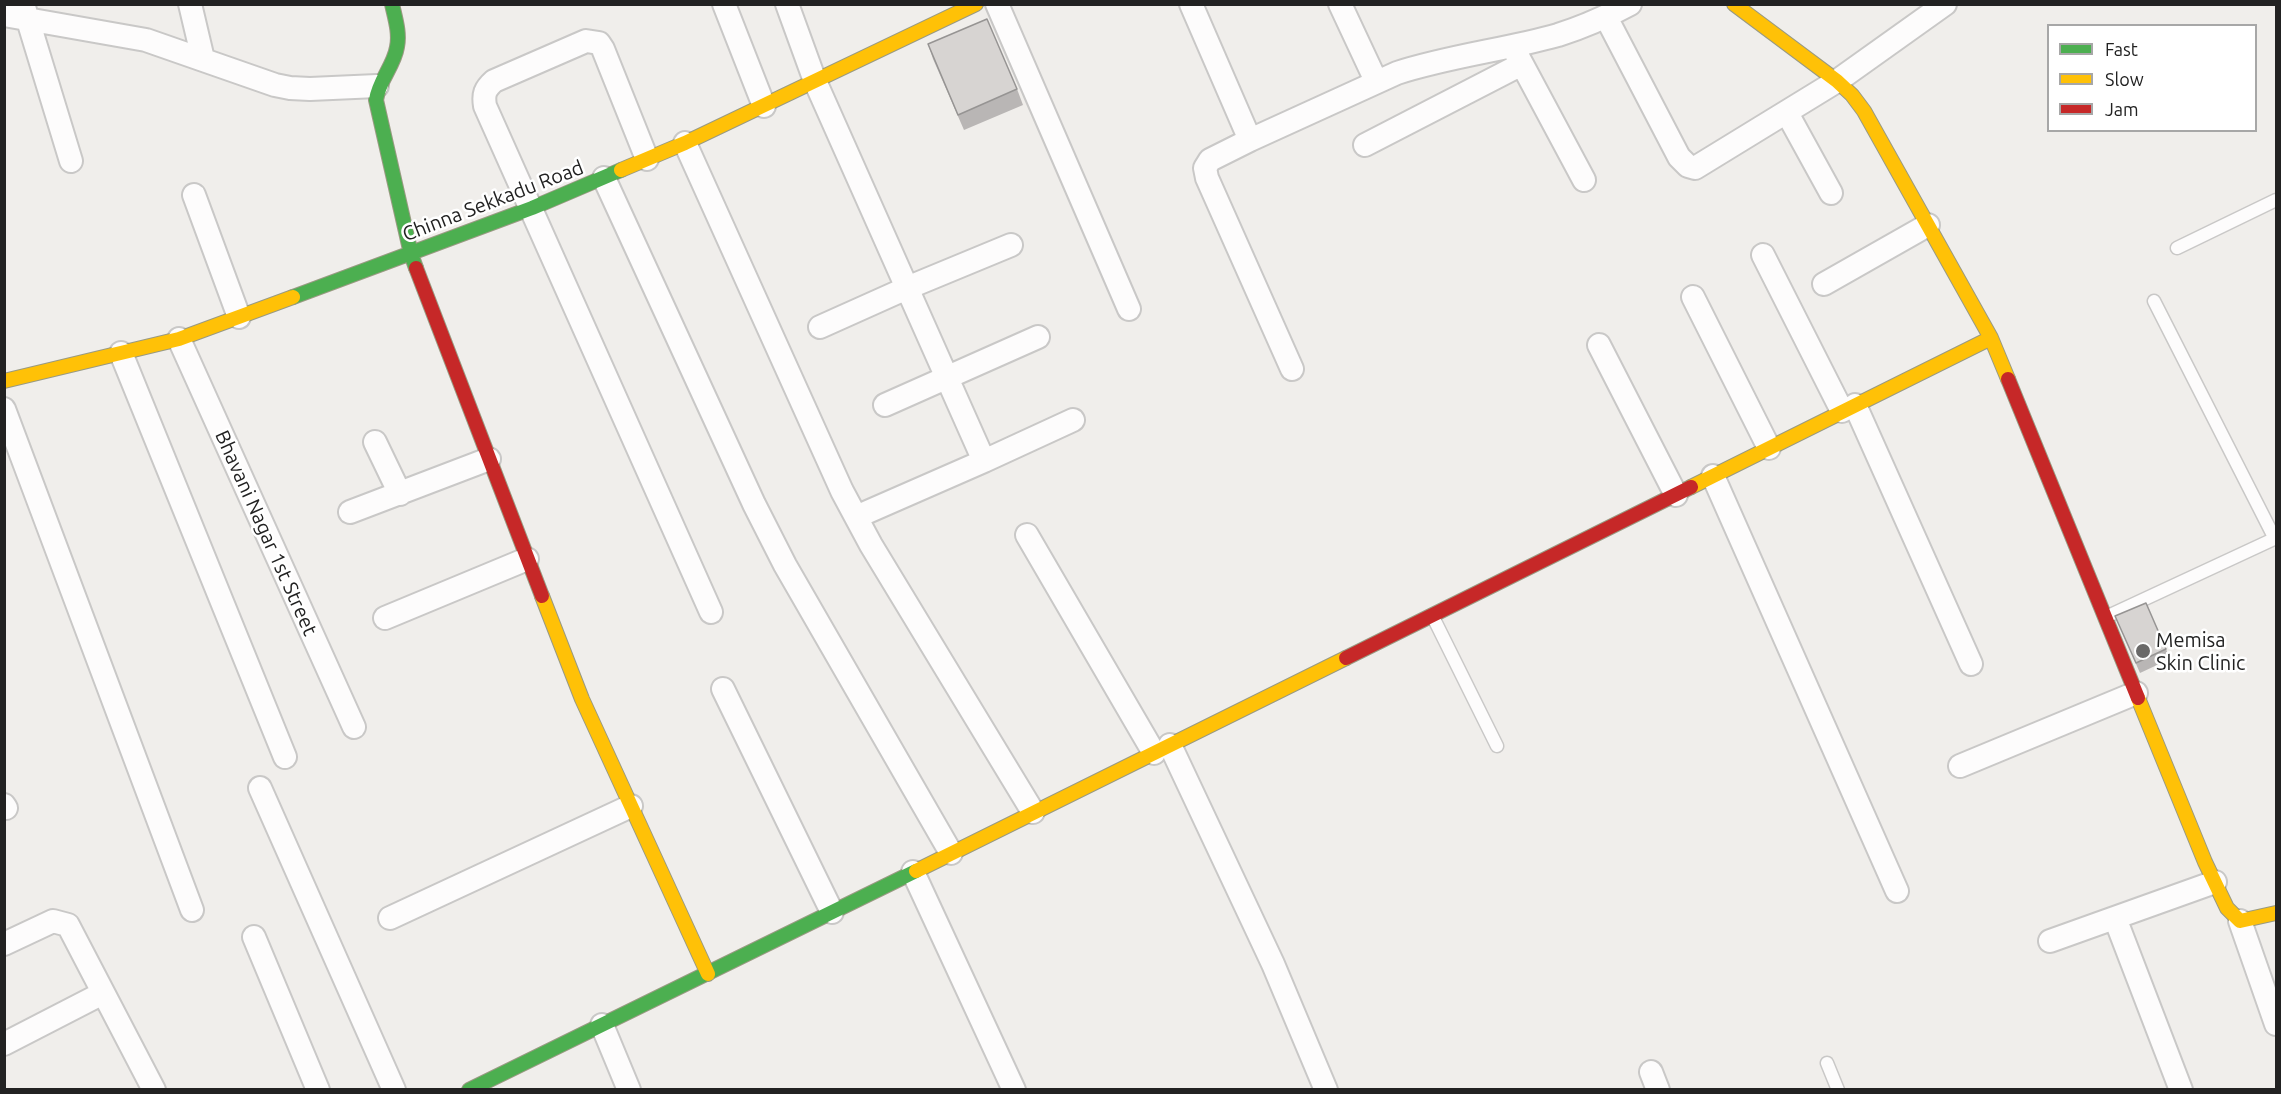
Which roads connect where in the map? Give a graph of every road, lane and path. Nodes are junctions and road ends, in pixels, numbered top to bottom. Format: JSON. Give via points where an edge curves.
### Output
{"nodes":[{"id":1,"x":190,"y":4,"type":"edge"},
{"id":2,"x":392,"y":4,"type":"edge"},
{"id":3,"x":724,"y":4,"type":"edge"},
{"id":4,"x":787,"y":4,"type":"edge"},
{"id":5,"x":976,"y":4,"type":"edge"},
{"id":6,"x":997,"y":4,"type":"edge"},
{"id":7,"x":1191,"y":4,"type":"edge"},
{"id":8,"x":1340,"y":4,"type":"edge"},
{"id":9,"x":1629,"y":4,"type":"edge"},
{"id":10,"x":1734,"y":4,"type":"edge"},
{"id":11,"x":1945,"y":4,"type":"edge"},
{"id":12,"x":18,"y":13,"type":"edge"},
{"id":13,"x":939,"y":13,"type":"edge"},
{"id":14,"x":1605,"y":17,"type":"junction"},
{"id":15,"x":1517,"y":54,"type":"junction"},
{"id":16,"x":203,"y":58,"type":"junction"},
{"id":17,"x":815,"y":81,"type":"junction"},
{"id":18,"x":1376,"y":81,"type":"junction"},
{"id":19,"x":1837,"y":81,"type":"junction"},
{"id":20,"x":377,"y":86,"type":"junction"},
{"id":21,"x":764,"y":106,"type":"junction"},
{"id":22,"x":1787,"y":113,"type":"junction"},
{"id":23,"x":1250,"y":140,"type":"junction"},
{"id":24,"x":685,"y":143,"type":"junction"},
{"id":25,"x":1365,"y":145,"type":"dead end"},
{"id":26,"x":647,"y":159,"type":"junction"},
{"id":27,"x":71,"y":160,"type":"dead end"},
{"id":28,"x":604,"y":178,"type":"junction"},
{"id":29,"x":1584,"y":180,"type":"dead end"},
{"id":30,"x":1831,"y":193,"type":"dead end"},
{"id":31,"x":194,"y":195,"type":"dead end"},
{"id":32,"x":2277,"y":200,"type":"edge"},
{"id":33,"x":532,"y":208,"type":"junction"},
{"id":34,"x":1928,"y":225,"type":"junction"},
{"id":35,"x":1011,"y":245,"type":"dead end"},
{"id":36,"x":2177,"y":248,"type":"dead end"},
{"id":37,"x":411,"y":254,"type":"junction"},
{"id":38,"x":1763,"y":255,"type":"dead end"},
{"id":39,"x":1824,"y":284,"type":"dead end"},
{"id":40,"x":907,"y":288,"type":"junction"},
{"id":41,"x":1693,"y":297,"type":"dead end"},
{"id":42,"x":2154,"y":301,"type":"dead end"},
{"id":43,"x":1130,"y":309,"type":"dead end"},
{"id":44,"x":239,"y":317,"type":"junction"},
{"id":45,"x":820,"y":327,"type":"dead end"},
{"id":46,"x":1038,"y":337,"type":"dead end"},
{"id":47,"x":1991,"y":338,"type":"junction"},
{"id":48,"x":179,"y":339,"type":"junction"},
{"id":49,"x":1599,"y":345,"type":"dead end"},
{"id":50,"x":121,"y":353,"type":"junction"},
{"id":51,"x":1292,"y":369,"type":"dead end"},
{"id":52,"x":947,"y":378,"type":"junction"},
{"id":53,"x":4,"y":381,"type":"edge"},
{"id":54,"x":885,"y":405,"type":"dead end"},
{"id":55,"x":1848,"y":408,"type":"junction"},
{"id":56,"x":4,"y":410,"type":"edge"},
{"id":57,"x":1073,"y":420,"type":"dead end"},
{"id":58,"x":375,"y":441,"type":"dead end"},
{"id":59,"x":1769,"y":448,"type":"junction"},
{"id":60,"x":489,"y":459,"type":"junction"},
{"id":61,"x":984,"y":460,"type":"junction"},
{"id":62,"x":1713,"y":476,"type":"junction"},
{"id":63,"x":400,"y":494,"type":"junction"},
{"id":64,"x":1676,"y":495,"type":"junction"},
{"id":65,"x":350,"y":512,"type":"dead end"},
{"id":66,"x":856,"y":517,"type":"junction"},
{"id":67,"x":1027,"y":535,"type":"dead end"},
{"id":68,"x":2276,"y":538,"type":"edge"},
{"id":69,"x":527,"y":559,"type":"junction"},
{"id":70,"x":711,"y":612,"type":"dead end"},
{"id":71,"x":1432,"y":615,"type":"junction"},
{"id":72,"x":2105,"y":617,"type":"junction"},
{"id":73,"x":385,"y":618,"type":"dead end"},
{"id":74,"x":1971,"y":664,"type":"dead end"},
{"id":75,"x":723,"y":689,"type":"dead end"},
{"id":76,"x":2136,"y":693,"type":"junction"},
{"id":77,"x":354,"y":727,"type":"dead end"},
{"id":78,"x":1497,"y":746,"type":"dead end"},
{"id":79,"x":1162,"y":749,"type":"junction"},
{"id":80,"x":285,"y":757,"type":"dead end"},
{"id":81,"x":1960,"y":766,"type":"dead end"},
{"id":82,"x":260,"y":788,"type":"dead end"},
{"id":83,"x":631,"y":806,"type":"junction"},
{"id":84,"x":1034,"y":812,"type":"junction"},
{"id":85,"x":951,"y":853,"type":"junction"},
{"id":86,"x":913,"y":872,"type":"junction"},
{"id":87,"x":2215,"y":882,"type":"junction"},
{"id":88,"x":1897,"y":891,"type":"dead end"},
{"id":89,"x":192,"y":910,"type":"dead end"},
{"id":90,"x":832,"y":912,"type":"junction"},
{"id":91,"x":2277,"y":913,"type":"edge"},
{"id":92,"x":390,"y":918,"type":"dead end"},
{"id":93,"x":2115,"y":918,"type":"junction"},
{"id":94,"x":2240,"y":921,"type":"junction"},
{"id":95,"x":254,"y":937,"type":"dead end"},
{"id":96,"x":2050,"y":941,"type":"dead end"},
{"id":97,"x":4,"y":944,"type":"edge"},
{"id":98,"x":708,"y":974,"type":"junction"},
{"id":99,"x":103,"y":993,"type":"junction"},
{"id":100,"x":2277,"y":1024,"type":"edge"},
{"id":101,"x":602,"y":1025,"type":"junction"},
{"id":102,"x":4,"y":1044,"type":"edge"},
{"id":103,"x":1827,"y":1063,"type":"dead end"},
{"id":104,"x":144,"y":1086,"type":"edge"},
{"id":105,"x":318,"y":1089,"type":"edge"},
{"id":106,"x":393,"y":1089,"type":"edge"},
{"id":107,"x":469,"y":1089,"type":"edge"},
{"id":108,"x":629,"y":1089,"type":"edge"},
{"id":109,"x":1014,"y":1089,"type":"edge"},
{"id":110,"x":1326,"y":1089,"type":"edge"},
{"id":111,"x":1838,"y":1089,"type":"edge"},
{"id":112,"x":2181,"y":1089,"type":"edge"}],
"edges":[{"from":1,"to":16,"type":"street"},
{"from":2,"to":20,"type":"street","via":[[397,50]]},
{"from":3,"to":21,"type":"street"},
{"from":4,"to":17,"type":"street"},
{"from":5,"to":13,"type":"street","name":"Chinna Sekkadu Road"},
{"from":6,"to":43,"type":"street"},
{"from":7,"to":23,"type":"street"},
{"from":8,"to":18,"type":"street"},
{"from":9,"to":14,"type":"street"},
{"from":10,"to":19,"type":"street"},
{"from":11,"to":19,"type":"street"},
{"from":12,"to":16,"type":"street","via":[[146,40]]},
{"from":12,"to":27,"type":"street"},
{"from":13,"to":17,"type":"street","name":"Chinna Sekkadu Road"},
{"from":14,"to":15,"type":"street"},
{"from":14,"to":22,"type":"street","via":[[1679,157],[1688,166],[1703,165]]},
{"from":15,"to":18,"type":"street","via":[[1421,65]]},
{"from":15,"to":25,"type":"street"},
{"from":15,"to":29,"type":"street"},
{"from":16,"to":20,"type":"street","via":[[290,88]]},
{"from":17,"to":21,"type":"street","name":"Chinna Sekkadu Road"},
{"from":17,"to":40,"type":"street"},
{"from":18,"to":23,"type":"street"},
{"from":19,"to":22,"type":"street"},
{"from":19,"to":34,"type":"street","via":[[1864,111]]},
{"from":20,"to":37,"type":"street","via":[[376,100]]},
{"from":21,"to":24,"type":"street","name":"Chinna Sekkadu Road"},
{"from":22,"to":30,"type":"street"},
{"from":23,"to":51,"type":"street","via":[[1210,160],[1205,168]]},
{"from":24,"to":26,"type":"street","name":"Chinna Sekkadu Road"},
{"from":24,"to":66,"type":"street"},
{"from":26,"to":28,"type":"street","name":"Chinna Sekkadu Road"},
{"from":26,"to":33,"type":"street","via":[[603,49],[599,43],[586,41],[494,81],[483,97]]},
{"from":28,"to":33,"type":"street","name":"Chinna Sekkadu Road"},
{"from":28,"to":85,"type":"street","via":[[785,565]]},
{"from":31,"to":44,"type":"street"},
{"from":32,"to":36,"type":"lane"},
{"from":33,"to":37,"type":"street","name":"Chinna Sekkadu Road"},
{"from":33,"to":70,"type":"street"},
{"from":34,"to":39,"type":"street"},
{"from":34,"to":47,"type":"street"},
{"from":35,"to":40,"type":"street"},
{"from":37,"to":44,"type":"street","name":"Chinna Sekkadu Road"},
{"from":37,"to":60,"type":"street"},
{"from":38,"to":55,"type":"street"},
{"from":40,"to":45,"type":"street"},
{"from":40,"to":52,"type":"street"},
{"from":41,"to":59,"type":"street"},
{"from":42,"to":68,"type":"lane"},
{"from":44,"to":48,"type":"street","name":"Chinna Sekkadu Road"},
{"from":46,"to":52,"type":"street"},
{"from":47,"to":55,"type":"street"},
{"from":47,"to":72,"type":"street"},
{"from":48,"to":50,"type":"street","name":"Chinna Sekkadu Road"},
{"from":48,"to":77,"type":"street","name":"Bhavani Nagar 1st Street"},
{"from":49,"to":64,"type":"street"},
{"from":50,"to":53,"type":"street","name":"Chinna Sekkadu Road"},
{"from":50,"to":80,"type":"street"},
{"from":52,"to":54,"type":"street"},
{"from":52,"to":61,"type":"street"},
{"from":55,"to":59,"type":"street"},
{"from":55,"to":74,"type":"street"},
{"from":56,"to":89,"type":"street"},
{"from":57,"to":61,"type":"street"},
{"from":58,"to":63,"type":"street"},
{"from":59,"to":62,"type":"street"},
{"from":60,"to":63,"type":"street"},
{"from":60,"to":69,"type":"street"},
{"from":61,"to":66,"type":"street"},
{"from":62,"to":64,"type":"street"},
{"from":62,"to":88,"type":"street"},
{"from":63,"to":65,"type":"street"},
{"from":64,"to":71,"type":"street"},
{"from":66,"to":84,"type":"street"},
{"from":67,"to":79,"type":"street"},
{"from":68,"to":72,"type":"lane"},
{"from":69,"to":73,"type":"street"},
{"from":69,"to":83,"type":"street","via":[[582,699]]},
{"from":71,"to":78,"type":"lane"},
{"from":71,"to":79,"type":"street"},
{"from":72,"to":76,"type":"street"},
{"from":75,"to":90,"type":"street"},
{"from":76,"to":81,"type":"street"},
{"from":76,"to":87,"type":"street"},
{"from":79,"to":84,"type":"street"},
{"from":79,"to":110,"type":"street","via":[[1273,964]]},
{"from":82,"to":106,"type":"street"},
{"from":83,"to":92,"type":"street"},
{"from":83,"to":98,"type":"street"},
{"from":84,"to":85,"type":"street"},
{"from":85,"to":86,"type":"street"},
{"from":86,"to":90,"type":"street"},
{"from":86,"to":109,"type":"street"},
{"from":87,"to":93,"type":"street"},
{"from":87,"to":94,"type":"street","via":[[2227,908]]},
{"from":90,"to":98,"type":"street"},
{"from":91,"to":94,"type":"street"},
{"from":93,"to":96,"type":"street"},
{"from":93,"to":112,"type":"street"},
{"from":94,"to":100,"type":"street"},
{"from":95,"to":105,"type":"street"},
{"from":97,"to":99,"type":"street","via":[[53,921],[68,925]]},
{"from":98,"to":101,"type":"street"},
{"from":99,"to":102,"type":"street"},
{"from":99,"to":104,"type":"street"},
{"from":101,"to":107,"type":"street"},
{"from":101,"to":108,"type":"street"},
{"from":103,"to":111,"type":"lane"}]}
